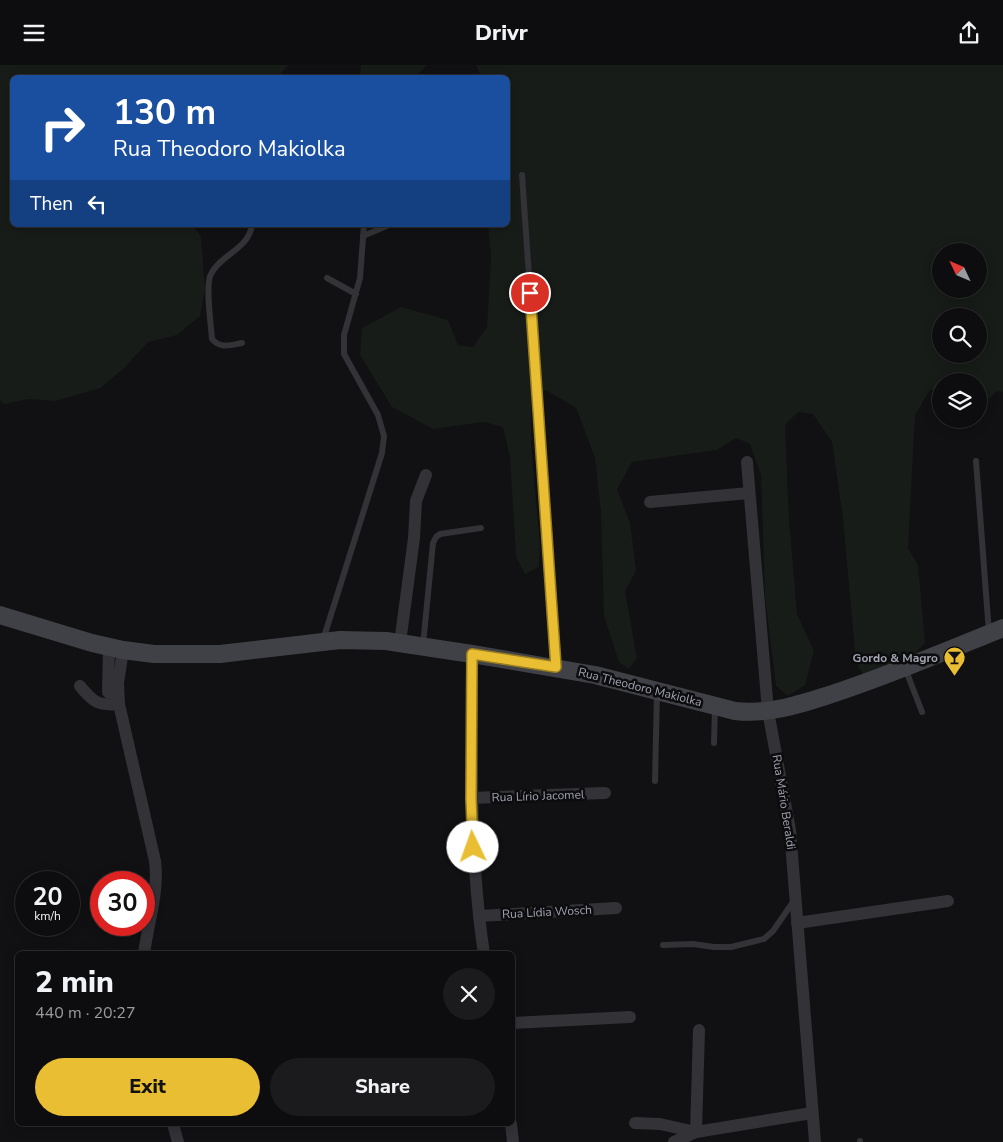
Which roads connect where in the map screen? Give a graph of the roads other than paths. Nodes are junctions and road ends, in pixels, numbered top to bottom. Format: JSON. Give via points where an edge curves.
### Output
{"nodes":[{"id":1,"x":522,"y":175,"type":"dead end"},
{"id":2,"x":251,"y":227,"type":"edge"},
{"id":3,"x":364,"y":227,"type":"edge"},
{"id":4,"x":386,"y":227,"type":"edge"},
{"id":5,"x":363,"y":237,"type":"junction"},
{"id":6,"x":327,"y":278,"type":"dead end"},
{"id":7,"x":356,"y":293,"type":"junction"},
{"id":8,"x":242,"y":343,"type":"dead end"},
{"id":9,"x":976,"y":461,"type":"dead end"},
{"id":10,"x":747,"y":463,"type":"dead end"},
{"id":11,"x":426,"y":475,"type":"dead end"},
{"id":12,"x":749,"y":493,"type":"junction"},
{"id":13,"x":650,"y":502,"type":"dead end"},
{"id":14,"x":481,"y":528,"type":"dead end"},
{"id":15,"x":0,"y":615,"type":"edge"},
{"id":16,"x":996,"y":631,"type":"edge"},
{"id":17,"x":323,"y":642,"type":"junction"},
{"id":18,"x":400,"y":643,"type":"junction"},
{"id":19,"x":422,"y":647,"type":"junction"},
{"id":20,"x":116,"y":649,"type":"junction"},
{"id":21,"x":472,"y":654,"type":"junction"},
{"id":22,"x":556,"y":667,"type":"junction"},
{"id":23,"x":905,"y":668,"type":"junction"},
{"id":24,"x":80,"y":686,"type":"dead end"},
{"id":25,"x":657,"y":690,"type":"junction"},
{"id":26,"x":119,"y":704,"type":"junction"},
{"id":27,"x":715,"y":706,"type":"junction"},
{"id":28,"x":768,"y":711,"type":"junction"},
{"id":29,"x":922,"y":712,"type":"dead end"},
{"id":30,"x":714,"y":743,"type":"dead end"},
{"id":31,"x":655,"y":781,"type":"dead end"},
{"id":32,"x":605,"y":793,"type":"dead end"},
{"id":33,"x":471,"y":799,"type":"junction"},
{"id":34,"x":795,"y":897,"type":"junction"},
{"id":35,"x":948,"y":901,"type":"dead end"},
{"id":36,"x":616,"y":908,"type":"dead end"},
{"id":37,"x":479,"y":916,"type":"junction"},
{"id":38,"x":797,"y":923,"type":"junction"},
{"id":39,"x":663,"y":945,"type":"dead end"},
{"id":40,"x":145,"y":951,"type":"edge"},
{"id":41,"x":484,"y":951,"type":"edge"},
{"id":42,"x":630,"y":1017,"type":"dead end"},
{"id":43,"x":515,"y":1023,"type":"edge"},
{"id":44,"x":699,"y":1031,"type":"dead end"},
{"id":45,"x":812,"y":1113,"type":"junction"},
{"id":46,"x":635,"y":1123,"type":"dead end"},
{"id":47,"x":174,"y":1126,"type":"edge"},
{"id":48,"x":510,"y":1126,"type":"edge"},
{"id":49,"x":696,"y":1132,"type":"junction"},
{"id":50,"x":178,"y":1142,"type":"edge"},
{"id":51,"x":513,"y":1142,"type":"edge"},
{"id":52,"x":674,"y":1142,"type":"edge"},
{"id":53,"x":814,"y":1142,"type":"edge"}],
"edges":[{"from":1,"to":22,"type":"lane"},
{"from":2,"to":8,"type":"lane","via":[[240,248],[216,267],[208,281],[214,343],[222,346]]},
{"from":3,"to":5,"type":"lane"},
{"from":4,"to":5,"type":"lane"},
{"from":5,"to":7,"type":"lane"},
{"from":6,"to":7,"type":"lane"},
{"from":7,"to":17,"type":"lane","via":[[344,335],[344,354],[378,415],[384,436],[382,453]]},
{"from":9,"to":16,"type":"lane"},
{"from":10,"to":12,"type":"street","name":"Rua Mário Beraldi"},
{"from":11,"to":18,"type":"street","via":[[416,501]]},
{"from":12,"to":13,"type":"street"},
{"from":12,"to":28,"type":"street","name":"Rua Mário Beraldi"},
{"from":14,"to":19,"type":"lane","via":[[440,534],[433,543]]},
{"from":15,"to":20,"type":"main road","name":"Rua Theodoro Makiolka"},
{"from":16,"to":23,"type":"main road","name":"Rua Theodoro Makiolka"},
{"from":17,"to":18,"type":"main road","name":"Rua Theodoro Makiolka","via":[[356,639]]},
{"from":17,"to":20,"type":"main road","name":"Rua Theodoro Makiolka","via":[[198,655]]},
{"from":18,"to":19,"type":"main road","name":"Rua Theodoro Makiolka"},
{"from":19,"to":21,"type":"main road","name":"Rua Theodoro Makiolka"},
{"from":20,"to":26,"type":"street","via":[[108,692]]},
{"from":21,"to":22,"type":"main road","name":"Rua Theodoro Makiolka"},
{"from":21,"to":33,"type":"street"},
{"from":22,"to":25,"type":"main road","name":"Rua Theodoro Makiolka"},
{"from":23,"to":28,"type":"main road","name":"Rua Theodoro Makiolka","via":[[827,696]]},
{"from":23,"to":29,"type":"lane"},
{"from":24,"to":26,"type":"street","via":[[100,705]]},
{"from":25,"to":27,"type":"main road","name":"Rua Theodoro Makiolka"},
{"from":25,"to":31,"type":"lane"},
{"from":26,"to":40,"type":"street","via":[[157,875]]},
{"from":27,"to":28,"type":"main road","name":"Rua Theodoro Makiolka","via":[[741,712]]},
{"from":27,"to":30,"type":"lane"},
{"from":28,"to":34,"type":"street","name":"Rua Mário Beraldi","via":[[788,811]]},
{"from":32,"to":33,"type":"street","name":"Rua Lírio Jacomel"},
{"from":33,"to":37,"type":"street"},
{"from":34,"to":38,"type":"street","name":"Rua Mário Beraldi"},
{"from":34,"to":39,"type":"lane","via":[[764,939],[731,947]]},
{"from":35,"to":38,"type":"street"},
{"from":36,"to":37,"type":"street","name":"Rua Lídia Wosch"},
{"from":37,"to":41,"type":"street"},
{"from":38,"to":45,"type":"street","name":"Rua Mário Beraldi"},
{"from":42,"to":43,"type":"street"},
{"from":44,"to":49,"type":"street"},
{"from":45,"to":49,"type":"street"},
{"from":45,"to":53,"type":"street","name":"Rua Mário Beraldi"},
{"from":46,"to":49,"type":"street","via":[[660,1124]]},
{"from":47,"to":50,"type":"street"},
{"from":48,"to":51,"type":"street"},
{"from":49,"to":52,"type":"street"}]}
